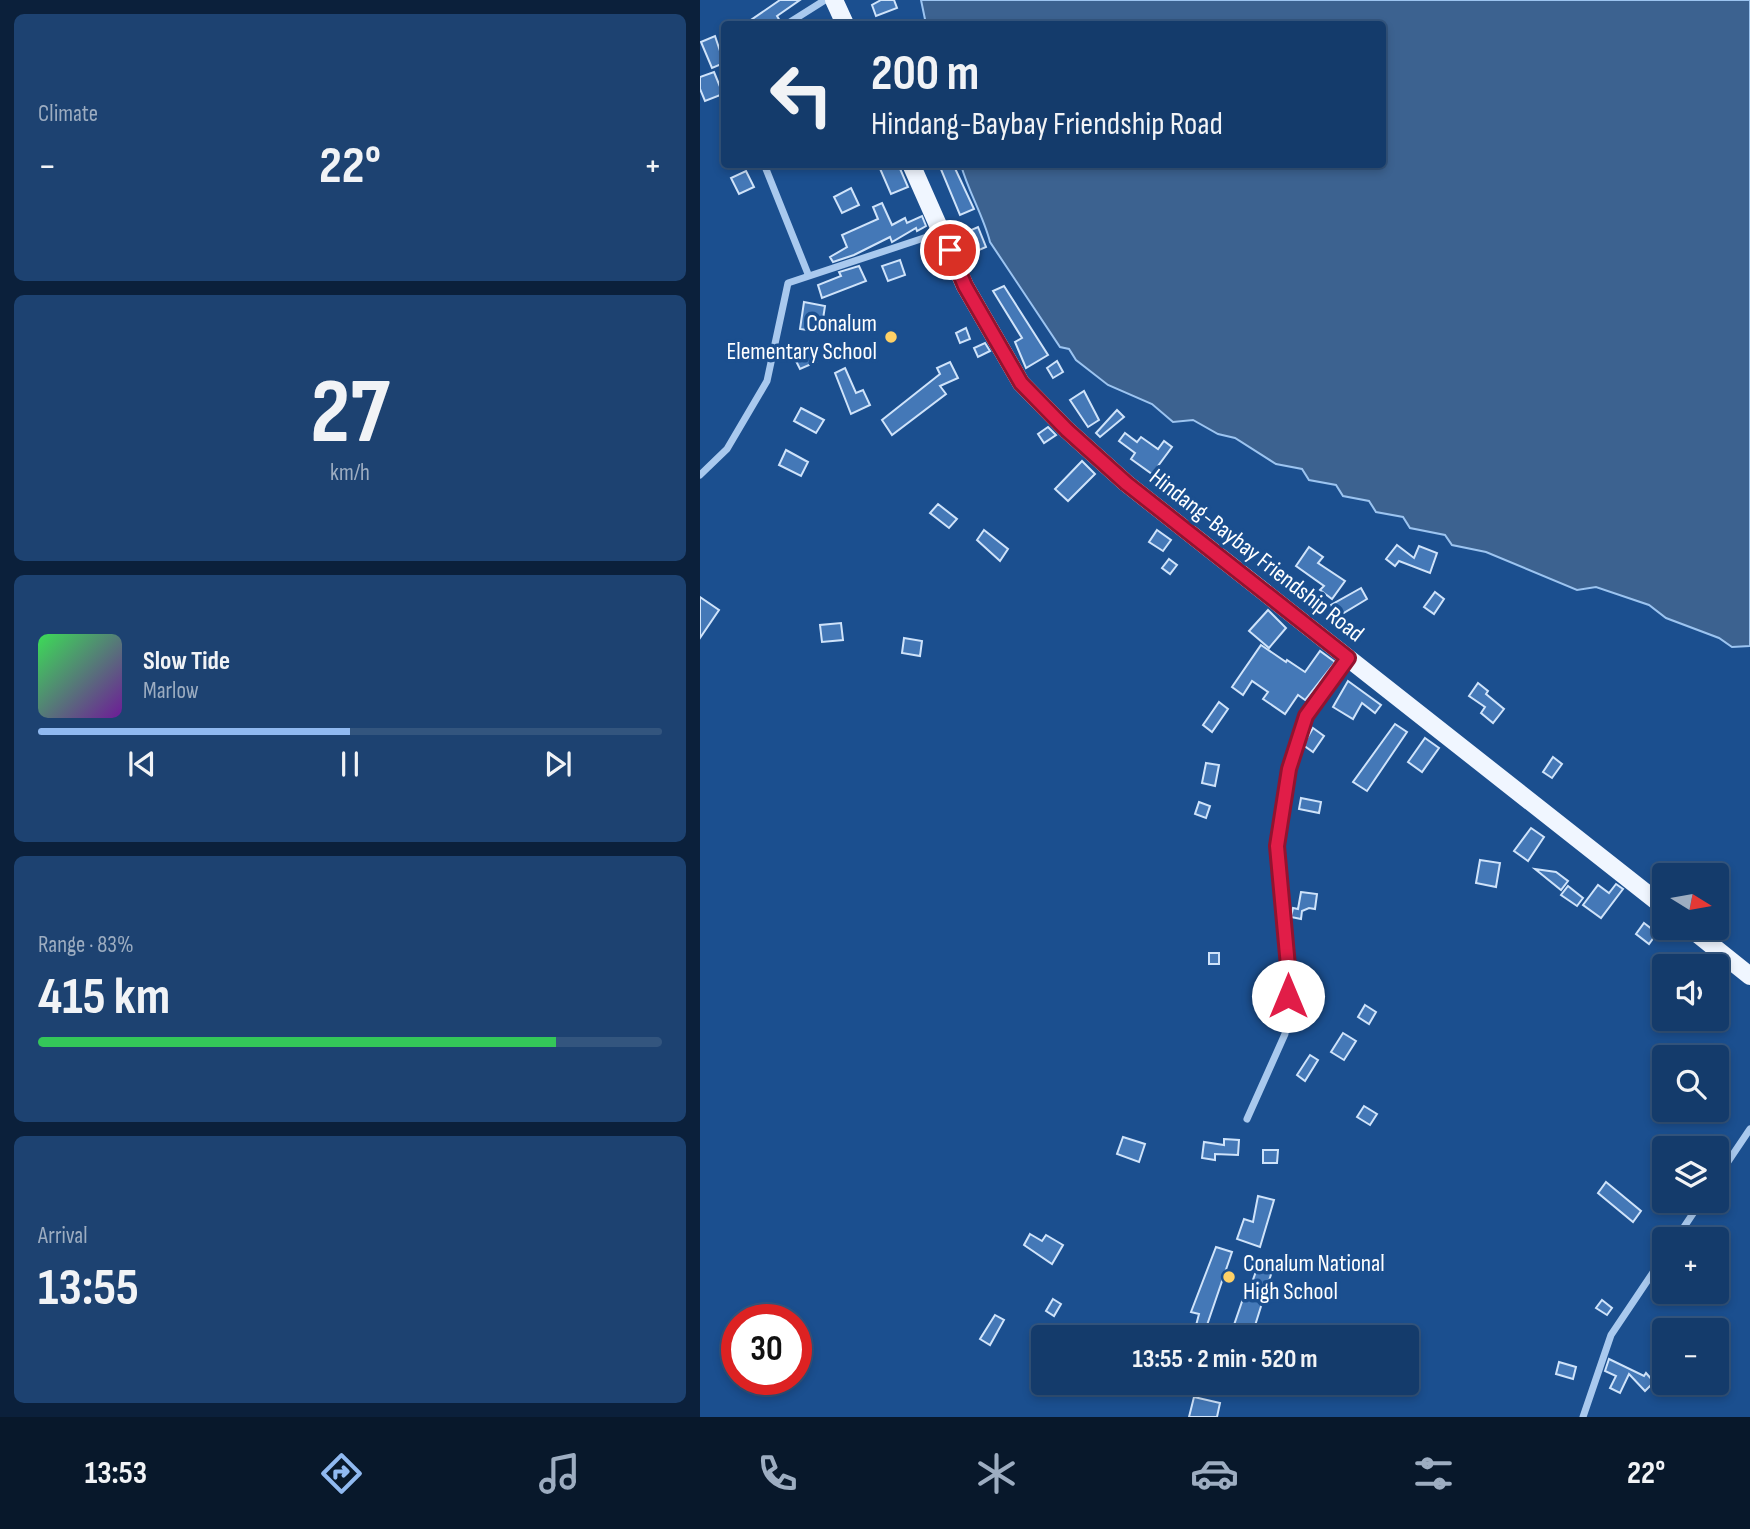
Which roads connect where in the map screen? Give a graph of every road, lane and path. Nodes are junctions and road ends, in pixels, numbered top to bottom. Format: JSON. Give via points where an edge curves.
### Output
{"nodes":[{"id":1,"x":825,"y":0,"type":"edge"},
{"id":2,"x":834,"y":0,"type":"edge"},
{"id":3,"x":792,"y":21,"type":"edge"},
{"id":4,"x":844,"y":21,"type":"edge"},
{"id":5,"x":766,"y":168,"type":"edge"},
{"id":6,"x":913,"y":168,"type":"edge"},
{"id":7,"x":942,"y":232,"type":"junction"},
{"id":8,"x":808,"y":274,"type":"junction"},
{"id":9,"x":700,"y":475,"type":"edge"},
{"id":10,"x":1348,"y":658,"type":"junction"},
{"id":11,"x":1652,"y":898,"type":"edge"},
{"id":12,"x":1705,"y":940,"type":"edge"},
{"id":13,"x":1750,"y":975,"type":"edge"},
{"id":14,"x":1247,"y":1119,"type":"dead end"},
{"id":15,"x":1750,"y":1129,"type":"edge"},
{"id":16,"x":1729,"y":1160,"type":"edge"},
{"id":17,"x":1652,"y":1274,"type":"edge"},
{"id":18,"x":1583,"y":1417,"type":"edge"}],
"edges":[{"from":1,"to":3,"type":"street"},
{"from":2,"to":4,"type":"main road"},
{"from":5,"to":8,"type":"street"},
{"from":6,"to":7,"type":"main road","name":"Hindang-Baybay Friendship Road"},
{"from":7,"to":8,"type":"street"},
{"from":7,"to":10,"type":"main road","name":"Hindang-Baybay Friendship Road","via":[[965,286],[1021,383],[1126,483]]},
{"from":8,"to":9,"type":"street","via":[[788,283],[767,381],[727,449]]},
{"from":10,"to":11,"type":"main road","name":"Hindang-Baybay Friendship Road"},
{"from":10,"to":14,"type":"street","via":[[1306,716],[1289,769],[1277,846],[1289,977],[1285,1034]]},
{"from":12,"to":13,"type":"main road"},
{"from":15,"to":16,"type":"street"},
{"from":17,"to":18,"type":"street","via":[[1611,1335]]}]}
